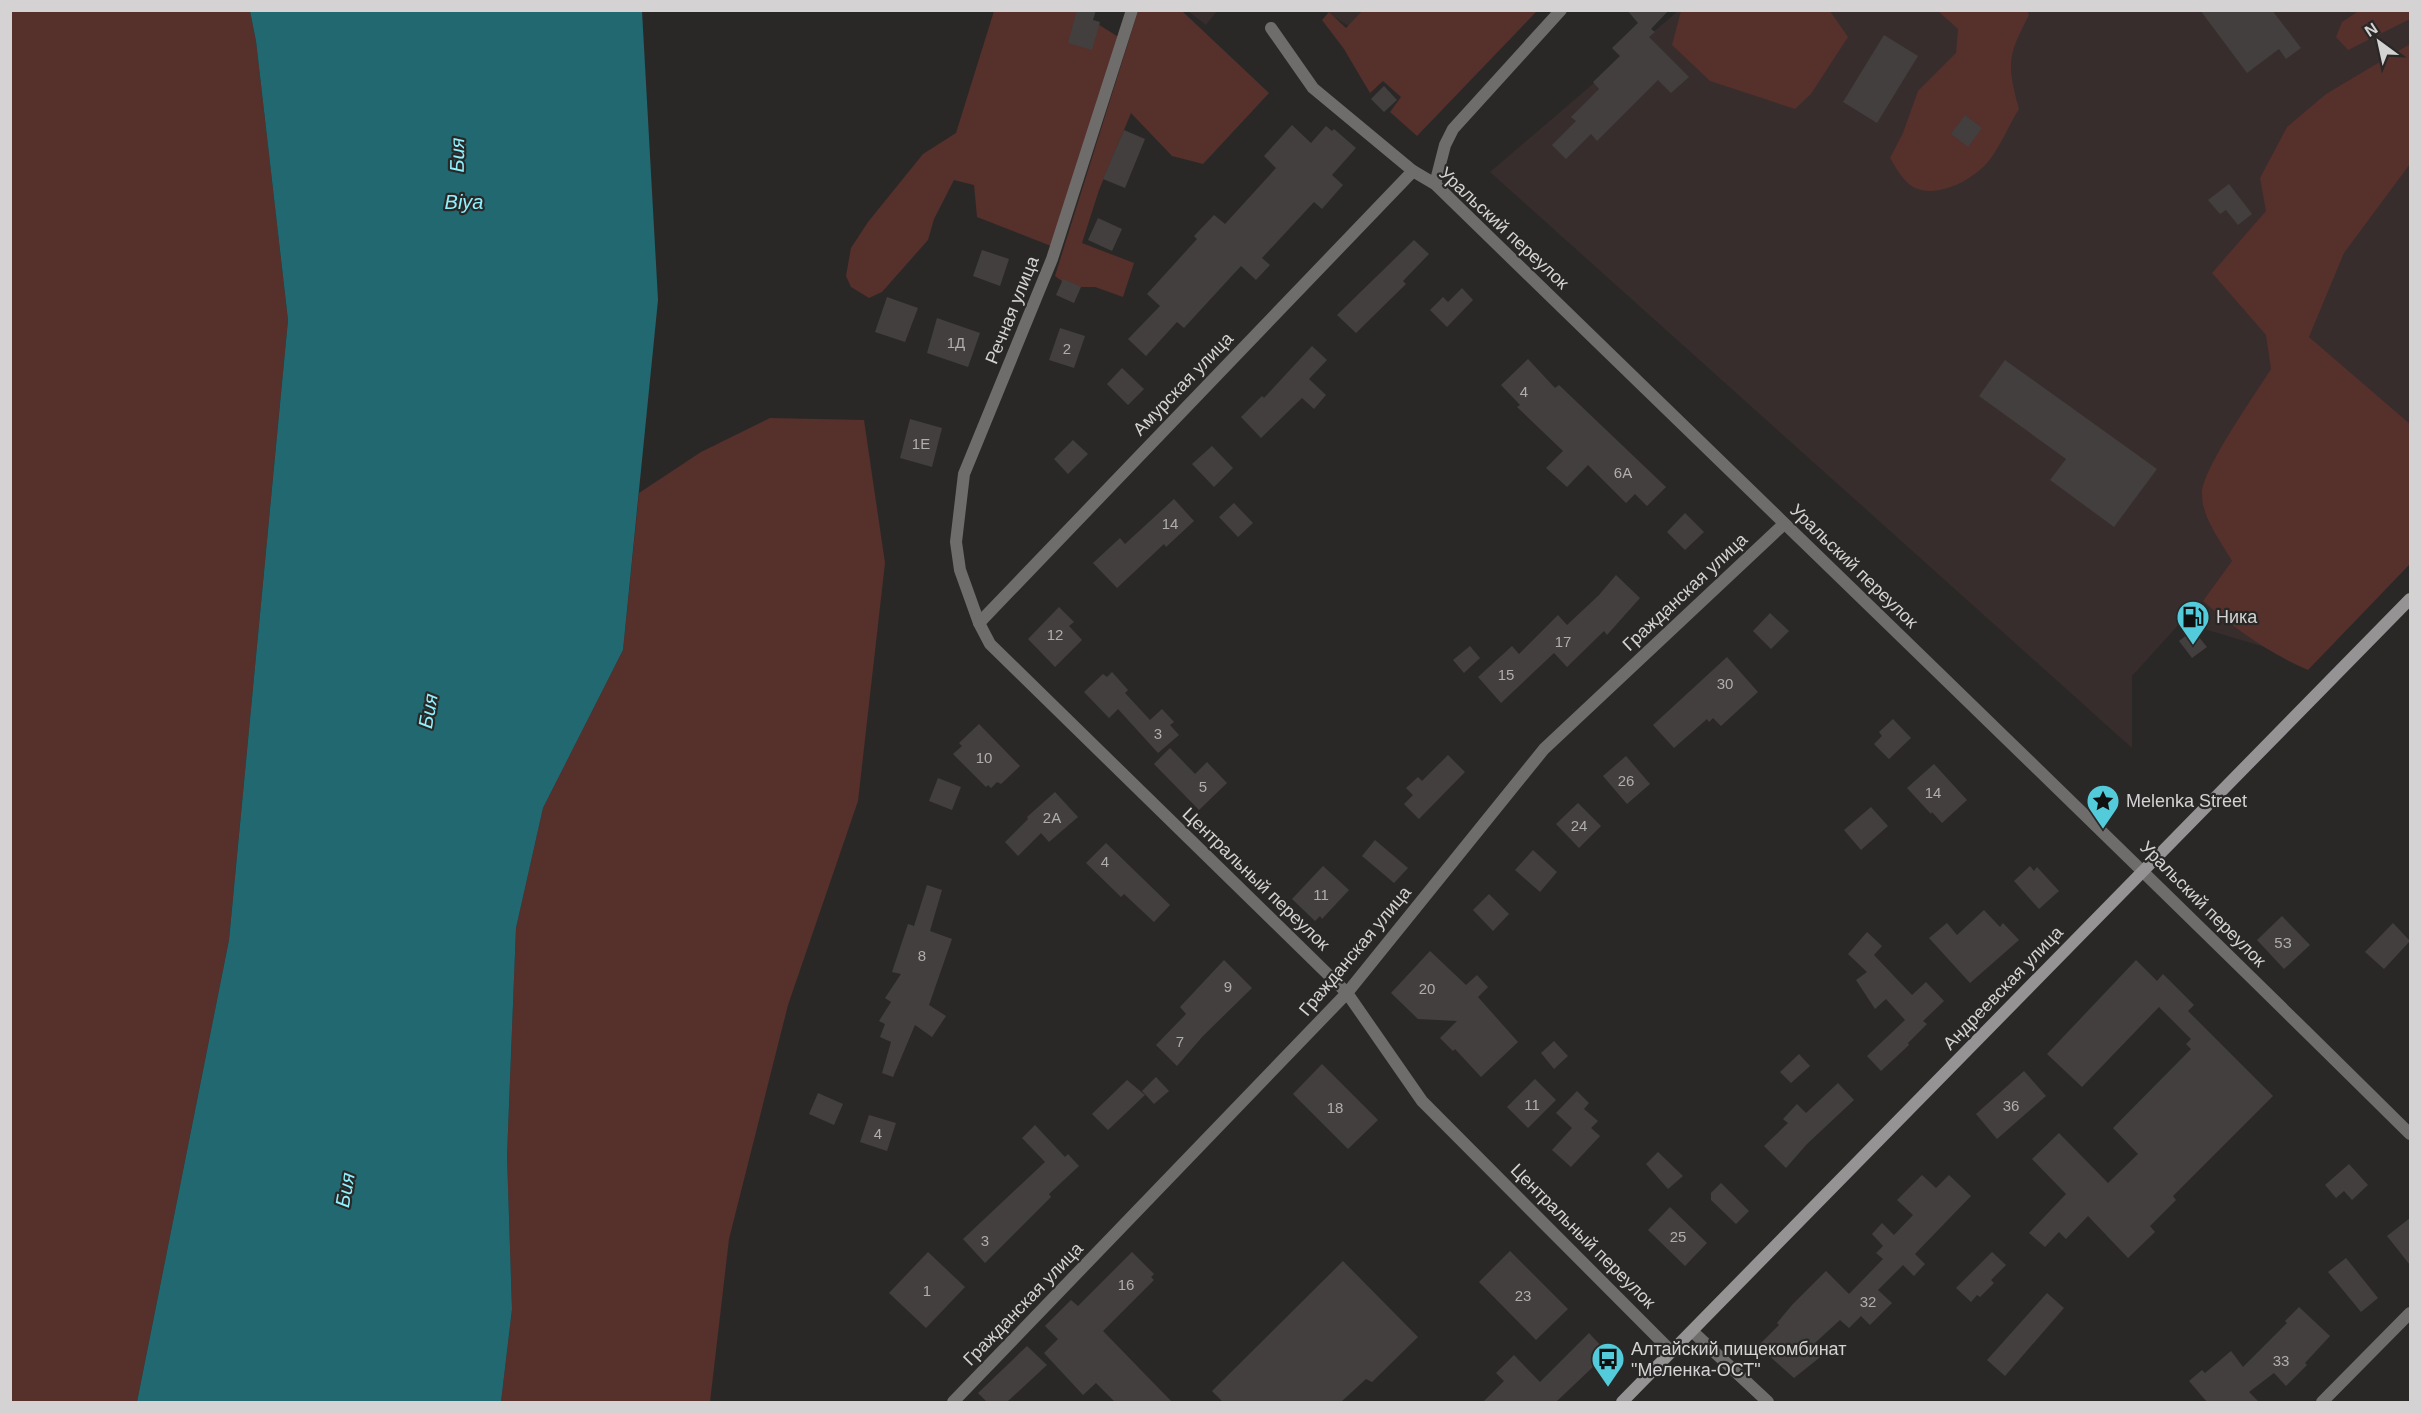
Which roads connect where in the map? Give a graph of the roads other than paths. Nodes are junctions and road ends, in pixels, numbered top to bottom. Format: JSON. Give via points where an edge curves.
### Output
{"nodes":[{"id":1,"x":1132,"y":10,"type":"edge"},
{"id":2,"x":1561,"y":10,"type":"edge"},
{"id":3,"x":1271,"y":28,"type":"dead end"},
{"id":4,"x":1413,"y":171,"type":"junction"},
{"id":5,"x":1435,"y":184,"type":"junction"},
{"id":6,"x":1784,"y":524,"type":"junction"},
{"id":7,"x":2410,"y":599,"type":"edge"},
{"id":8,"x":979,"y":623,"type":"junction"},
{"id":9,"x":2143,"y":871,"type":"junction"},
{"id":10,"x":1347,"y":993,"type":"junction"},
{"id":11,"x":2410,"y":1134,"type":"edge"},
{"id":12,"x":2410,"y":1313,"type":"edge"},
{"id":13,"x":1692,"y":1331,"type":"junction"},
{"id":14,"x":1671,"y":1351,"type":"junction"},
{"id":15,"x":952,"y":1402,"type":"edge"},
{"id":16,"x":1622,"y":1402,"type":"edge"},
{"id":17,"x":1768,"y":1402,"type":"edge"},
{"id":18,"x":2322,"y":1402,"type":"edge"}],
"edges":[{"from":1,"to":8,"type":"street","name":"Речная улица","via":[[1052,259],[964,474],[956,542],[960,570]]},
{"from":2,"to":5,"type":"street","via":[[1453,129]]},
{"from":3,"to":4,"type":"street","name":"Уральский переулок","via":[[1313,88]]},
{"from":4,"to":5,"type":"street","name":"Уральский переулок"},
{"from":4,"to":8,"type":"street","name":"Амурская улица"},
{"from":5,"to":6,"type":"street","name":"Уральский переулок"},
{"from":6,"to":9,"type":"street","name":"Уральский переулок"},
{"from":6,"to":10,"type":"street","name":"Гражданская улица","via":[[1544,749]]},
{"from":7,"to":9,"type":"street","name":"Андреевская улица"},
{"from":8,"to":10,"type":"street","name":"Центральный переулок","via":[[990,644]]},
{"from":9,"to":11,"type":"street","name":"Уральский переулок"},
{"from":9,"to":13,"type":"street","name":"Андреевская улица"},
{"from":10,"to":14,"type":"street","name":"Центральный переулок","via":[[1422,1101]]},
{"from":10,"to":15,"type":"street","name":"Гражданская улица"},
{"from":12,"to":18,"type":"street"},
{"from":13,"to":14,"type":"street","name":"Андреевская улица"},
{"from":13,"to":17,"type":"street"},
{"from":14,"to":16,"type":"street","name":"Андреевская улица"}]}
